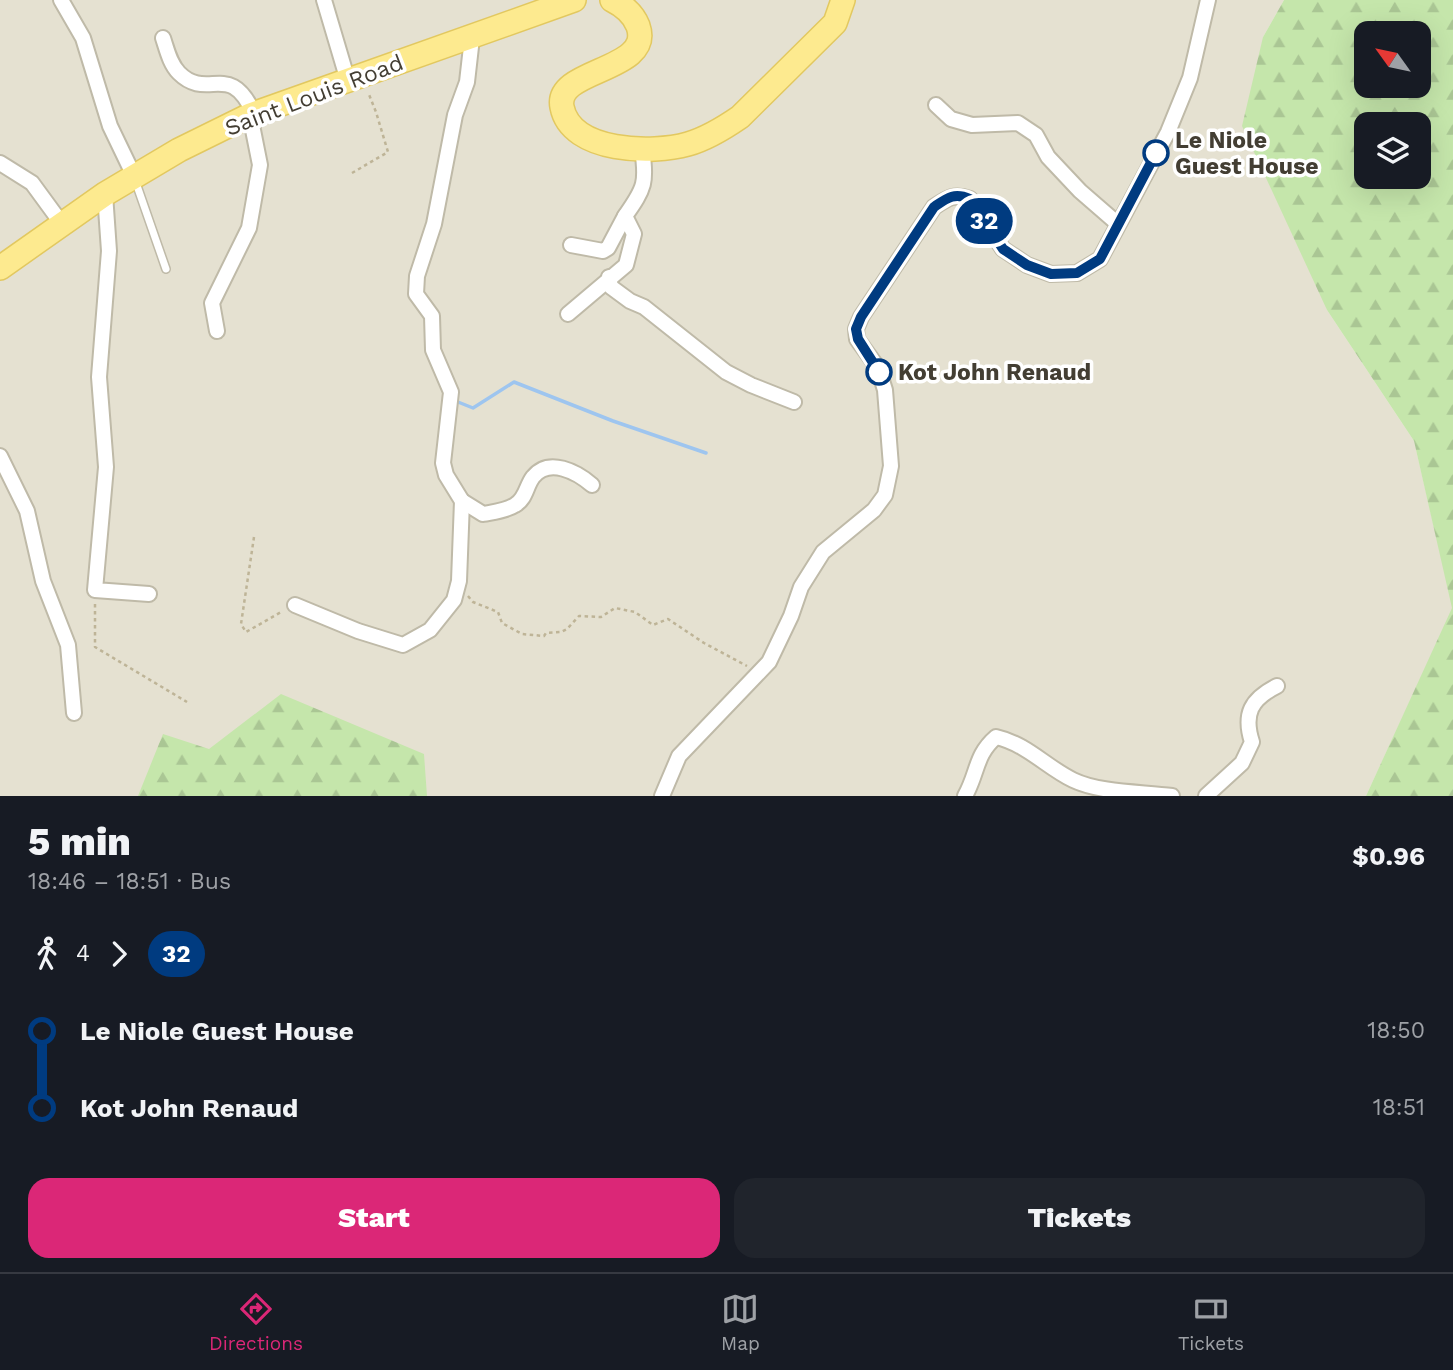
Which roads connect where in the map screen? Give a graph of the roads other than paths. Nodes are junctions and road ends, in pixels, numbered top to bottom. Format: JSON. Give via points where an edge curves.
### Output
{"nodes":[{"id":1,"x":61,"y":0,"type":"edge"},
{"id":2,"x":324,"y":0,"type":"edge"},
{"id":3,"x":574,"y":0,"type":"edge"},
{"id":4,"x":612,"y":0,"type":"edge"},
{"id":5,"x":844,"y":0,"type":"edge"},
{"id":6,"x":1208,"y":0,"type":"edge"},
{"id":7,"x":163,"y":38,"type":"dead end"},
{"id":8,"x":472,"y":38,"type":"junction"},
{"id":9,"x":354,"y":79,"type":"junction"},
{"id":10,"x":936,"y":105,"type":"dead end"},
{"id":11,"x":252,"y":115,"type":"junction"},
{"id":12,"x":642,"y":149,"type":"junction"},
{"id":13,"x":0,"y":163,"type":"edge"},
{"id":14,"x":134,"y":176,"type":"junction"},
{"id":15,"x":105,"y":194,"type":"junction"},
{"id":16,"x":625,"y":216,"type":"junction"},
{"id":17,"x":62,"y":224,"type":"junction"},
{"id":18,"x":1118,"y":224,"type":"junction"},
{"id":19,"x":571,"y":245,"type":"dead end"},
{"id":20,"x":0,"y":268,"type":"edge"},
{"id":21,"x":166,"y":269,"type":"dead end"},
{"id":22,"x":609,"y":277,"type":"junction"},
{"id":23,"x":568,"y":314,"type":"dead end"},
{"id":24,"x":217,"y":331,"type":"dead end"},
{"id":25,"x":794,"y":402,"type":"dead end"},
{"id":26,"x":0,"y":456,"type":"edge"},
{"id":27,"x":592,"y":485,"type":"dead end"},
{"id":28,"x":462,"y":501,"type":"junction"},
{"id":29,"x":149,"y":594,"type":"dead end"},
{"id":30,"x":295,"y":605,"type":"road end"},
{"id":31,"x":1277,"y":686,"type":"dead end"},
{"id":32,"x":74,"y":713,"type":"dead end"},
{"id":33,"x":662,"y":796,"type":"edge"},
{"id":34,"x":965,"y":796,"type":"edge"},
{"id":35,"x":1172,"y":796,"type":"edge"},
{"id":36,"x":1206,"y":796,"type":"edge"}],
"edges":[{"from":1,"to":14,"type":"street","via":[[83,38],[110,126]]},
{"from":2,"to":9,"type":"street"},
{"from":3,"to":8,"type":"main road","name":"Saint Louis Road"},
{"from":4,"to":12,"type":"main road","via":[[634,18],[637,46],[621,60],[569,88],[561,105],[568,122],[588,138],[604,145]]},
{"from":5,"to":12,"type":"main road","via":[[835,23],[740,117],[690,144]]},
{"from":6,"to":18,"type":"street","via":[[1190,79],[1168,132]]},
{"from":7,"to":11,"type":"street","via":[[178,72],[195,83],[228,82],[237,87],[246,96]]},
{"from":8,"to":9,"type":"main road","name":"Saint Louis Road"},
{"from":8,"to":28,"type":"street","via":[[467,82],[455,115],[434,224],[416,276],[416,294],[432,316],[433,350],[451,392],[443,463]]},
{"from":9,"to":11,"type":"main road","name":"Saint Louis Road"},
{"from":10,"to":18,"type":"street","via":[[951,119],[972,125],[1018,123],[1037,135],[1048,158]]},
{"from":11,"to":14,"type":"main road","name":"Saint Louis Road"},
{"from":11,"to":24,"type":"street","via":[[260,165],[250,228],[212,303]]},
{"from":12,"to":16,"type":"street","via":[[646,177]]},
{"from":13,"to":17,"type":"street","via":[[32,183]]},
{"from":14,"to":15,"type":"main road","name":"Saint Louis Road"},
{"from":14,"to":21,"type":"lane"},
{"from":15,"to":17,"type":"main road","name":"Saint Louis Road"},
{"from":15,"to":29,"type":"street","via":[[109,251],[99,377],[106,467],[95,590]]},
{"from":16,"to":19,"type":"street","via":[[603,251]]},
{"from":16,"to":22,"type":"street","via":[[634,234],[631,253],[626,265]]},
{"from":17,"to":20,"type":"main road","name":"Saint Louis Road"},
{"from":18,"to":33,"type":"street","via":[[1100,259],[1077,273],[1051,274],[1003,249],[970,199],[950,196],[934,207],[856,329],[885,390],[891,466],[885,495],[874,510],[823,552],[801,587],[769,662],[679,756]]},
{"from":22,"to":23,"type":"street"},
{"from":22,"to":25,"type":"street","via":[[611,287],[644,307],[726,372]]},
{"from":26,"to":32,"type":"street","via":[[27,511],[43,581],[68,645]]},
{"from":27,"to":28,"type":"street","via":[[560,467],[543,468],[516,505],[483,513]]},
{"from":28,"to":30,"type":"street","via":[[459,581],[454,600],[430,630],[403,645]]},
{"from":31,"to":36,"type":"street","via":[[1262,694],[1250,710],[1247,727],[1252,742],[1242,763]]},
{"from":34,"to":35,"type":"street","via":[[978,759],[996,737],[1024,748],[1073,780]]}]}
